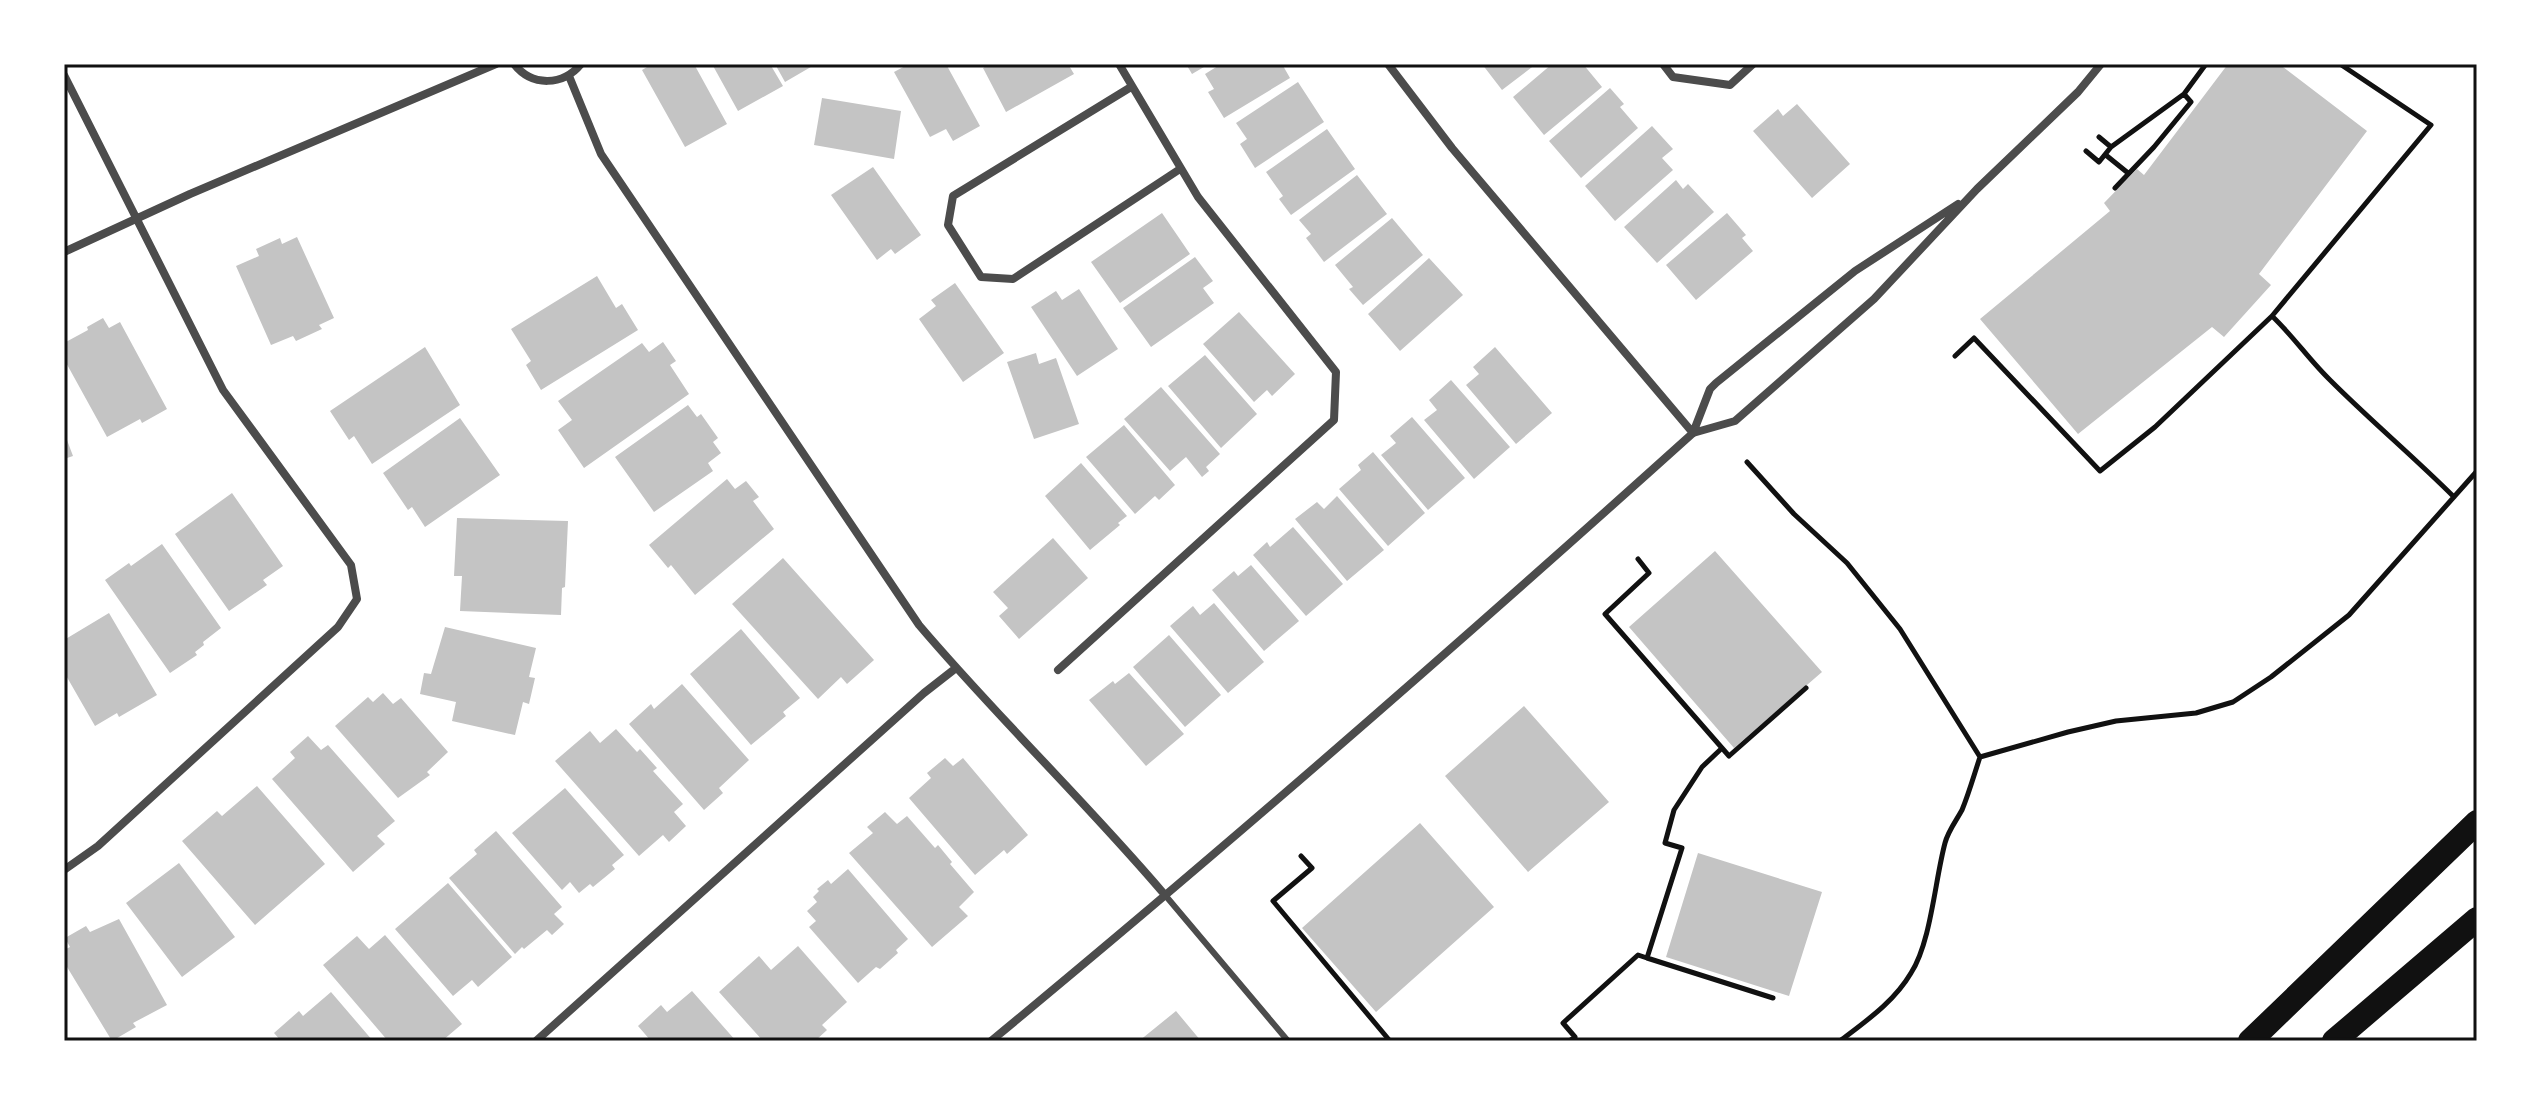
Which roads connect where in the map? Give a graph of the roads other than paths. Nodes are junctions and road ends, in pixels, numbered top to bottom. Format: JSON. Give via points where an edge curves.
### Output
{"nodes":[{"id":1,"x":496,"y":64,"type":"edge"},
{"id":2,"x":514,"y":64,"type":"edge"},
{"id":3,"x":581,"y":64,"type":"edge"},
{"id":4,"x":1119,"y":64,"type":"edge"},
{"id":5,"x":1388,"y":64,"type":"edge"},
{"id":6,"x":1663,"y":64,"type":"edge"},
{"id":7,"x":1753,"y":64,"type":"edge"},
{"id":8,"x":2101,"y":64,"type":"edge"},
{"id":9,"x":64,"y":75,"type":"edge"},
{"id":10,"x":569,"y":76,"type":"junction"},
{"id":11,"x":1131,"y":87,"type":"junction"},
{"id":12,"x":1180,"y":169,"type":"junction"},
{"id":13,"x":1972,"y":195,"type":"junction"},
{"id":14,"x":136,"y":220,"type":"junction"},
{"id":15,"x":64,"y":252,"type":"edge"},
{"id":16,"x":1693,"y":433,"type":"junction"},
{"id":17,"x":956,"y":668,"type":"junction"},
{"id":18,"x":1058,"y":670,"type":"dead end"},
{"id":19,"x":2477,"y":822,"type":"edge"},
{"id":20,"x":64,"y":870,"type":"edge"},
{"id":21,"x":1165,"y":895,"type":"junction"},
{"id":22,"x":2477,"y":919,"type":"edge"},
{"id":23,"x":536,"y":1041,"type":"edge"},
{"id":24,"x":991,"y":1041,"type":"edge"},
{"id":25,"x":1288,"y":1041,"type":"edge"},
{"id":26,"x":2250,"y":1041,"type":"edge"},
{"id":27,"x":2334,"y":1041,"type":"edge"}],
"edges":[{"from":1,"to":14,"type":"street"},
{"from":2,"to":10,"type":"street","via":[[542,81]]},
{"from":3,"to":10,"type":"street"},
{"from":4,"to":11,"type":"street"},
{"from":5,"to":16,"type":"street","via":[[1452,148]]},
{"from":6,"to":7,"type":"street","via":[[1673,77],[1730,85]]},
{"from":8,"to":13,"type":"street"},
{"from":9,"to":14,"type":"street"},
{"from":10,"to":17,"type":"street","via":[[601,154],[919,625]]},
{"from":11,"to":12,"type":"street"},
{"from":11,"to":12,"type":"street","via":[[953,196],[948,225],[981,277],[1013,279]]},
{"from":12,"to":18,"type":"street","via":[[1336,372],[1334,420]]},
{"from":13,"to":16,"type":"street","via":[[1874,299],[1735,421]]},
{"from":13,"to":16,"type":"street","via":[[1855,271],[1716,383]]},
{"from":14,"to":15,"type":"street"},
{"from":14,"to":20,"type":"street","via":[[223,390],[351,565],[357,599],[338,627],[98,846]]},
{"from":16,"to":21,"type":"street"},
{"from":17,"to":21,"type":"street"},
{"from":17,"to":23,"type":"street"},
{"from":19,"to":26,"type":"highway"},
{"from":21,"to":24,"type":"street"},
{"from":21,"to":25,"type":"lane"},
{"from":22,"to":27,"type":"highway"}]}
